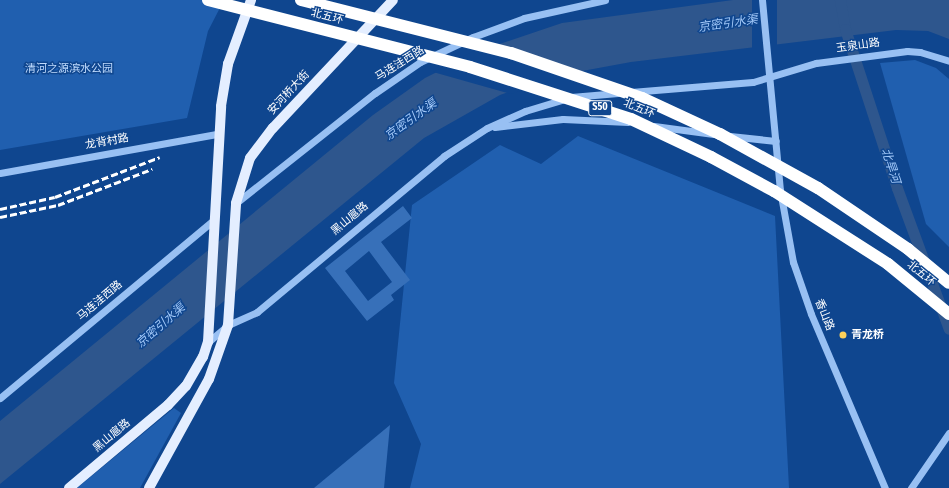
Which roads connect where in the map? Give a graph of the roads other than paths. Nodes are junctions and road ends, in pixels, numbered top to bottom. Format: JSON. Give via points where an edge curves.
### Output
{"nodes":[{"id":1,"x":208,"y":0,"type":"edge"},
{"id":2,"x":251,"y":0,"type":"edge"},
{"id":3,"x":301,"y":0,"type":"edge"},
{"id":4,"x":393,"y":0,"type":"edge"},
{"id":5,"x":605,"y":0,"type":"edge"},
{"id":6,"x":762,"y":0,"type":"edge"},
{"id":7,"x":949,"y":61,"type":"edge"},
{"id":8,"x":770,"y":76,"type":"junction"},
{"id":9,"x":487,"y":128,"type":"junction"},
{"id":10,"x":218,"y":134,"type":"junction"},
{"id":11,"x":776,"y":141,"type":"junction"},
{"id":12,"x":0,"y":173,"type":"edge"},
{"id":13,"x":236,"y":203,"type":"junction"},
{"id":14,"x":214,"y":220,"type":"junction"},
{"id":15,"x":949,"y":283,"type":"edge"},
{"id":16,"x":949,"y":314,"type":"edge"},
{"id":17,"x":228,"y":326,"type":"junction"},
{"id":18,"x":208,"y":342,"type":"junction"},
{"id":19,"x":0,"y":398,"type":"edge"},
{"id":20,"x":949,"y":433,"type":"edge"},
{"id":21,"x":69,"y":488,"type":"edge"},
{"id":22,"x":149,"y":488,"type":"edge"},
{"id":23,"x":885,"y":488,"type":"edge"},
{"id":24,"x":911,"y":488,"type":"edge"}],
"edges":[{"from":1,"to":16,"type":"highway","name":"北五环","number":"S50","bridge":true,"via":[[477,69],[631,119],[711,157],[774,191],[888,264]]},
{"from":2,"to":10,"type":"main road","via":[[228,64]]},
{"from":3,"to":15,"type":"highway","name":"北五环","number":"S50","bridge":true,"via":[[511,53],[642,98],[720,134],[818,188],[908,249]]},
{"from":4,"to":13,"type":"main road","name":"安河桥大街","via":[[273,128],[250,158]]},
{"from":5,"to":13,"type":"street","name":"马连洼西路","via":[[524,18],[473,37],[420,62],[375,93]]},
{"from":6,"to":8,"type":"street"},
{"from":7,"to":8,"type":"street","name":"玉泉山路","via":[[920,52],[877,54],[816,63]]},
{"from":8,"to":9,"type":"street","name":"玉泉山路","via":[[753,82],[571,96],[525,111]]},
{"from":8,"to":11,"type":"street","name":"香山路"},
{"from":9,"to":11,"type":"street","via":[[563,119],[597,119]]},
{"from":9,"to":17,"type":"street","name":"黑山扈路","via":[[444,156],[257,312]]},
{"from":10,"to":12,"type":"street","name":"龙背村路"},
{"from":10,"to":14,"type":"main road"},
{"from":11,"to":23,"type":"street","name":"香山路","via":[[786,235],[799,282]]},
{"from":13,"to":17,"type":"main road","name":"安河桥大街"},
{"from":14,"to":18,"type":"main road","name":"黑山扈路"},
{"from":14,"to":19,"type":"street","name":"马连洼西路"},
{"from":17,"to":18,"type":"street","name":"黑山扈路"},
{"from":17,"to":22,"type":"main road","via":[[209,379]]},
{"from":18,"to":21,"type":"main road","name":"黑山扈路","via":[[198,369],[168,405]]},
{"from":20,"to":24,"type":"street"}]}
